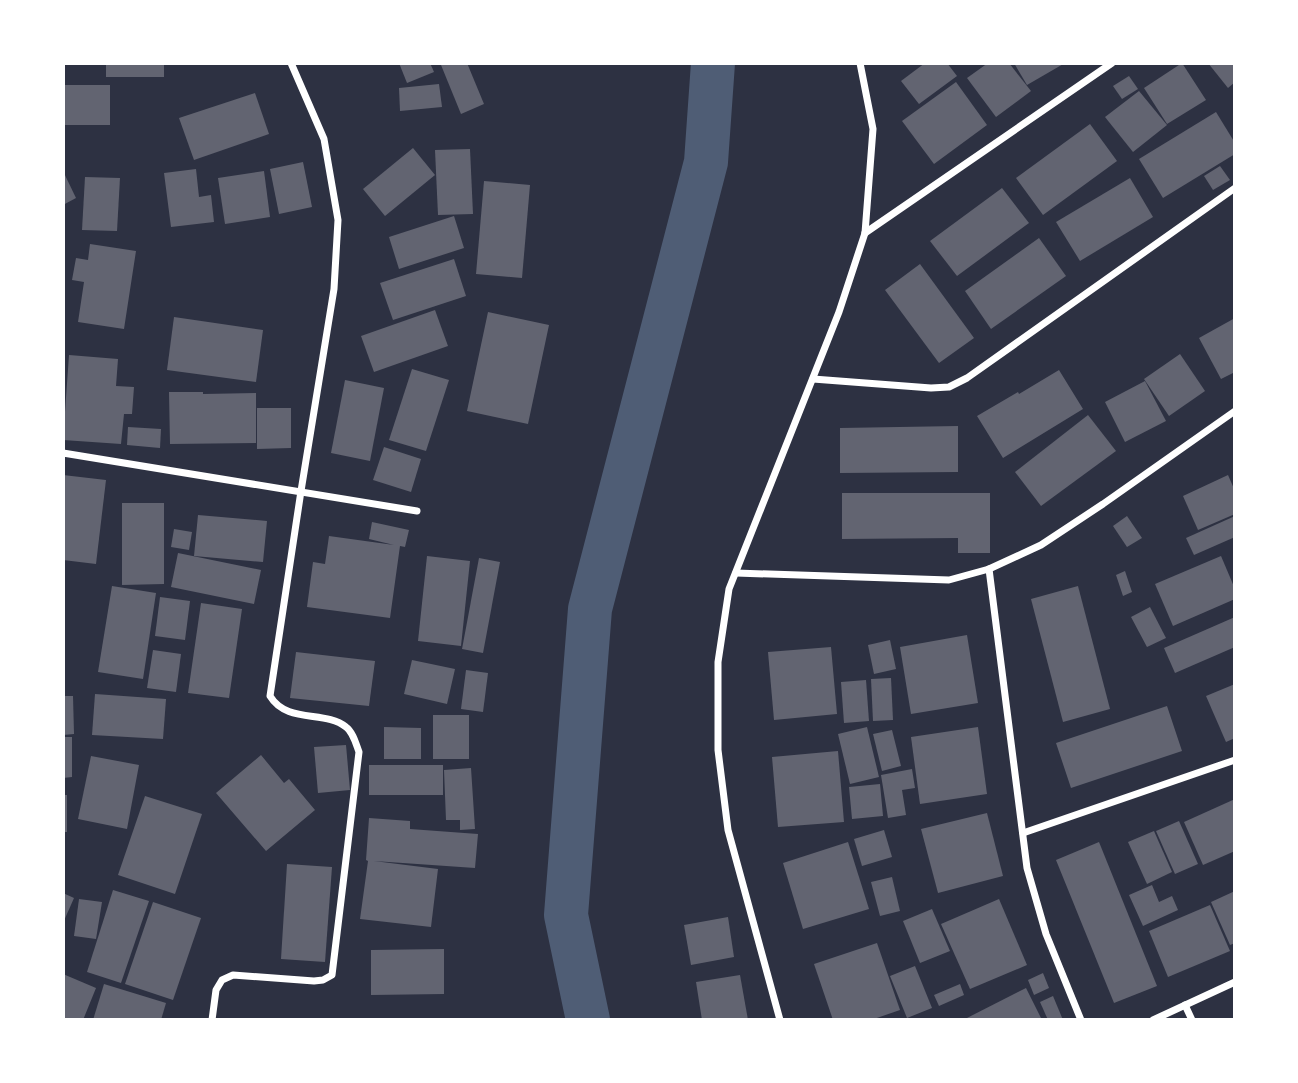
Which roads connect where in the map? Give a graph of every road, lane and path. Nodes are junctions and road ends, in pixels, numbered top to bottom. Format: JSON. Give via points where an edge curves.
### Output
{"nodes":[{"id":1,"x":291,"y":63,"type":"edge"},
{"id":2,"x":860,"y":63,"type":"edge"},
{"id":3,"x":1112,"y":63,"type":"edge"},
{"id":4,"x":1235,"y":188,"type":"edge"},
{"id":5,"x":865,"y":233,"type":"junction"},
{"id":6,"x":813,"y":379,"type":"junction"},
{"id":7,"x":1233,"y":412,"type":"edge"},
{"id":8,"x":1235,"y":422,"type":"edge"},
{"id":9,"x":63,"y":453,"type":"edge"},
{"id":10,"x":301,"y":491,"type":"junction"},
{"id":11,"x":418,"y":511,"type":"dead end"},
{"id":12,"x":989,"y":569,"type":"junction"},
{"id":13,"x":736,"y":573,"type":"junction"},
{"id":14,"x":1235,"y":760,"type":"edge"},
{"id":15,"x":1023,"y":833,"type":"junction"},
{"id":16,"x":1235,"y":982,"type":"edge"},
{"id":17,"x":1185,"y":1005,"type":"junction"},
{"id":18,"x":212,"y":1020,"type":"edge"},
{"id":19,"x":780,"y":1020,"type":"edge"},
{"id":20,"x":1081,"y":1020,"type":"edge"},
{"id":21,"x":1153,"y":1020,"type":"edge"},
{"id":22,"x":1192,"y":1020,"type":"edge"}],
"edges":[{"from":1,"to":10,"type":"street","via":[[324,139],[338,220],[334,289]]},
{"from":2,"to":5,"type":"street","via":[[873,129]]},
{"from":3,"to":5,"type":"street"},
{"from":4,"to":6,"type":"street","via":[[949,387]]},
{"from":5,"to":6,"type":"street"},
{"from":6,"to":13,"type":"street"},
{"from":7,"to":8,"type":"street"},
{"from":7,"to":12,"type":"street","via":[[1041,545]]},
{"from":9,"to":10,"type":"street"},
{"from":10,"to":11,"type":"street"},
{"from":10,"to":18,"type":"street","via":[[270,696],[285,710],[346,727],[359,752],[335,965],[332,975],[314,982],[233,975],[222,980],[216,990]]},
{"from":12,"to":13,"type":"street","via":[[949,580]]},
{"from":12,"to":15,"type":"street"},
{"from":13,"to":19,"type":"street","via":[[729,589],[718,662],[718,750],[728,830]]},
{"from":14,"to":15,"type":"street"},
{"from":15,"to":20,"type":"street","via":[[1027,868],[1046,934]]},
{"from":16,"to":17,"type":"street"},
{"from":17,"to":21,"type":"street"},
{"from":17,"to":22,"type":"street"}]}
